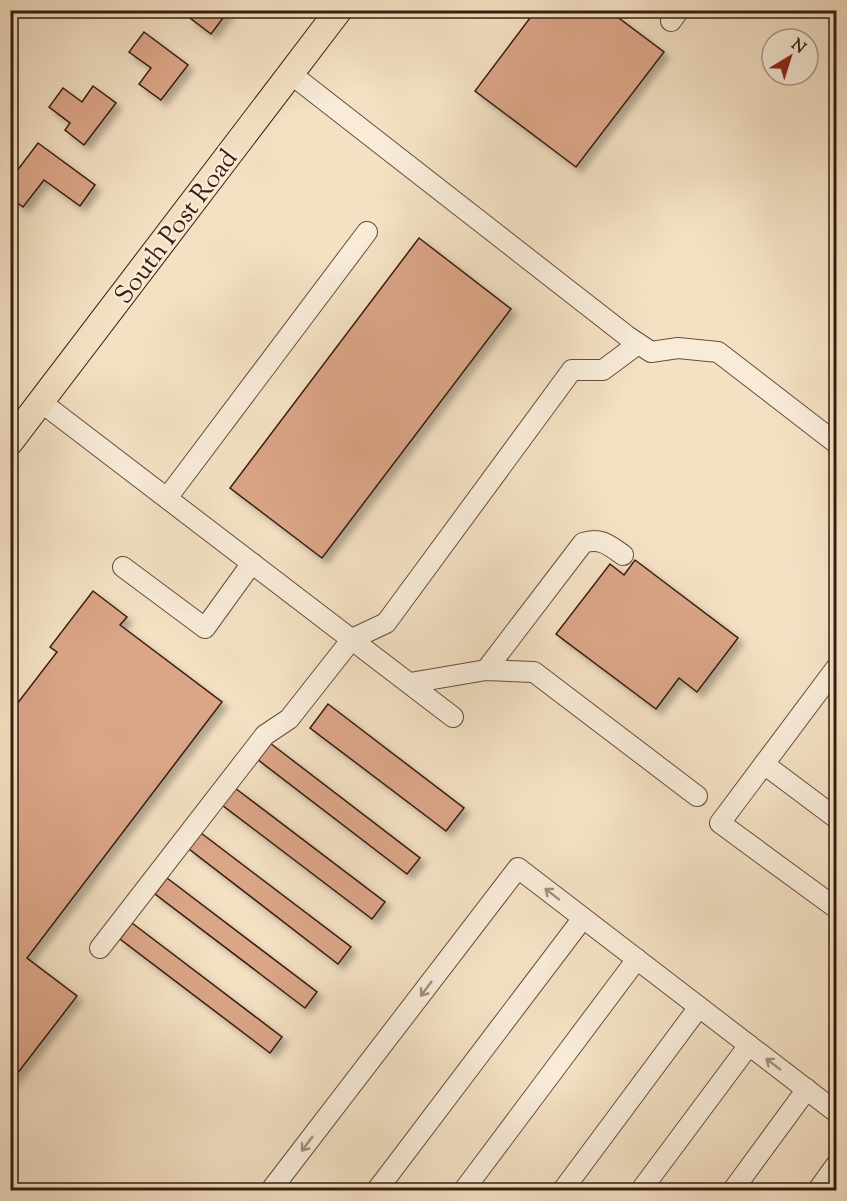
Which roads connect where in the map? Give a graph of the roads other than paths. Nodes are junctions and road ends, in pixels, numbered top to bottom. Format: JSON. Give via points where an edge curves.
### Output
{"nodes":[{"id":1,"x":339,"y":10,"type":"edge"},
{"id":2,"x":291,"y":74,"type":"junction"},
{"id":3,"x":367,"y":232,"type":"dead end"},
{"id":4,"x":638,"y":344,"type":"junction"},
{"id":5,"x":41,"y":402,"type":"junction"},
{"id":6,"x":10,"y":442,"type":"edge"},
{"id":7,"x":837,"y":444,"type":"edge"},
{"id":8,"x":167,"y":498,"type":"junction"},
{"id":9,"x":623,"y":555,"type":"dead end"},
{"id":10,"x":252,"y":563,"type":"junction"},
{"id":11,"x":123,"y":567,"type":"dead end"},
{"id":12,"x":352,"y":639,"type":"junction"},
{"id":13,"x":837,"y":668,"type":"edge"},
{"id":14,"x":486,"y":670,"type":"junction"},
{"id":15,"x":410,"y":683,"type":"junction"},
{"id":16,"x":453,"y":717,"type":"dead end"},
{"id":17,"x":764,"y":764,"type":"junction"},
{"id":18,"x":697,"y":796,"type":"dead end"},
{"id":19,"x":837,"y":818,"type":"edge"},
{"id":20,"x":837,"y":908,"type":"edge"},
{"id":21,"x":583,"y":918,"type":"junction"},
{"id":22,"x":100,"y":948,"type":"dead end"},
{"id":23,"x":637,"y":959,"type":"junction"},
{"id":24,"x":699,"y":1007,"type":"junction"},
{"id":25,"x":748,"y":1045,"type":"junction"},
{"id":26,"x":807,"y":1089,"type":"junction"},
{"id":27,"x":837,"y":1112,"type":"edge"},
{"id":28,"x":837,"y":1165,"type":"edge"},
{"id":29,"x":271,"y":1191,"type":"edge"},
{"id":30,"x":377,"y":1191,"type":"edge"},
{"id":31,"x":464,"y":1191,"type":"edge"},
{"id":32,"x":562,"y":1191,"type":"edge"},
{"id":33,"x":641,"y":1191,"type":"edge"},
{"id":34,"x":733,"y":1191,"type":"edge"},
{"id":35,"x":818,"y":1191,"type":"edge"}],
"edges":[{"from":1,"to":2,"type":"main road","name":"South Post Road"},
{"from":2,"to":4,"type":"lane"},
{"from":2,"to":5,"type":"main road","name":"South Post Road"},
{"from":3,"to":8,"type":"lane"},
{"from":4,"to":7,"type":"lane","via":[[651,352],[678,348],[718,352]]},
{"from":4,"to":12,"type":"lane","via":[[603,370],[572,370],[386,623]]},
{"from":5,"to":6,"type":"main road","name":"South Post Road"},
{"from":5,"to":8,"type":"lane"},
{"from":8,"to":10,"type":"lane"},
{"from":9,"to":14,"type":"lane","via":[[605,542],[583,543]]},
{"from":10,"to":11,"type":"lane","via":[[205,628]]},
{"from":10,"to":12,"type":"lane"},
{"from":12,"to":15,"type":"lane"},
{"from":12,"to":22,"type":"lane","via":[[289,719],[266,735]]},
{"from":13,"to":17,"type":"lane"},
{"from":14,"to":15,"type":"lane"},
{"from":14,"to":18,"type":"lane","via":[[534,672]]},
{"from":15,"to":16,"type":"lane"},
{"from":17,"to":19,"type":"lane"},
{"from":17,"to":20,"type":"lane","via":[[720,823]]},
{"from":21,"to":23,"type":"lane"},
{"from":21,"to":29,"type":"lane","one_way":true,"via":[[518,868]]},
{"from":21,"to":30,"type":"lane"},
{"from":23,"to":24,"type":"lane"},
{"from":23,"to":31,"type":"lane"},
{"from":24,"to":25,"type":"lane"},
{"from":24,"to":32,"type":"lane"},
{"from":26,"to":25,"type":"lane","one_way":true},
{"from":25,"to":33,"type":"lane"},
{"from":26,"to":27,"type":"lane"},
{"from":26,"to":34,"type":"lane"},
{"from":28,"to":35,"type":"lane"}]}
